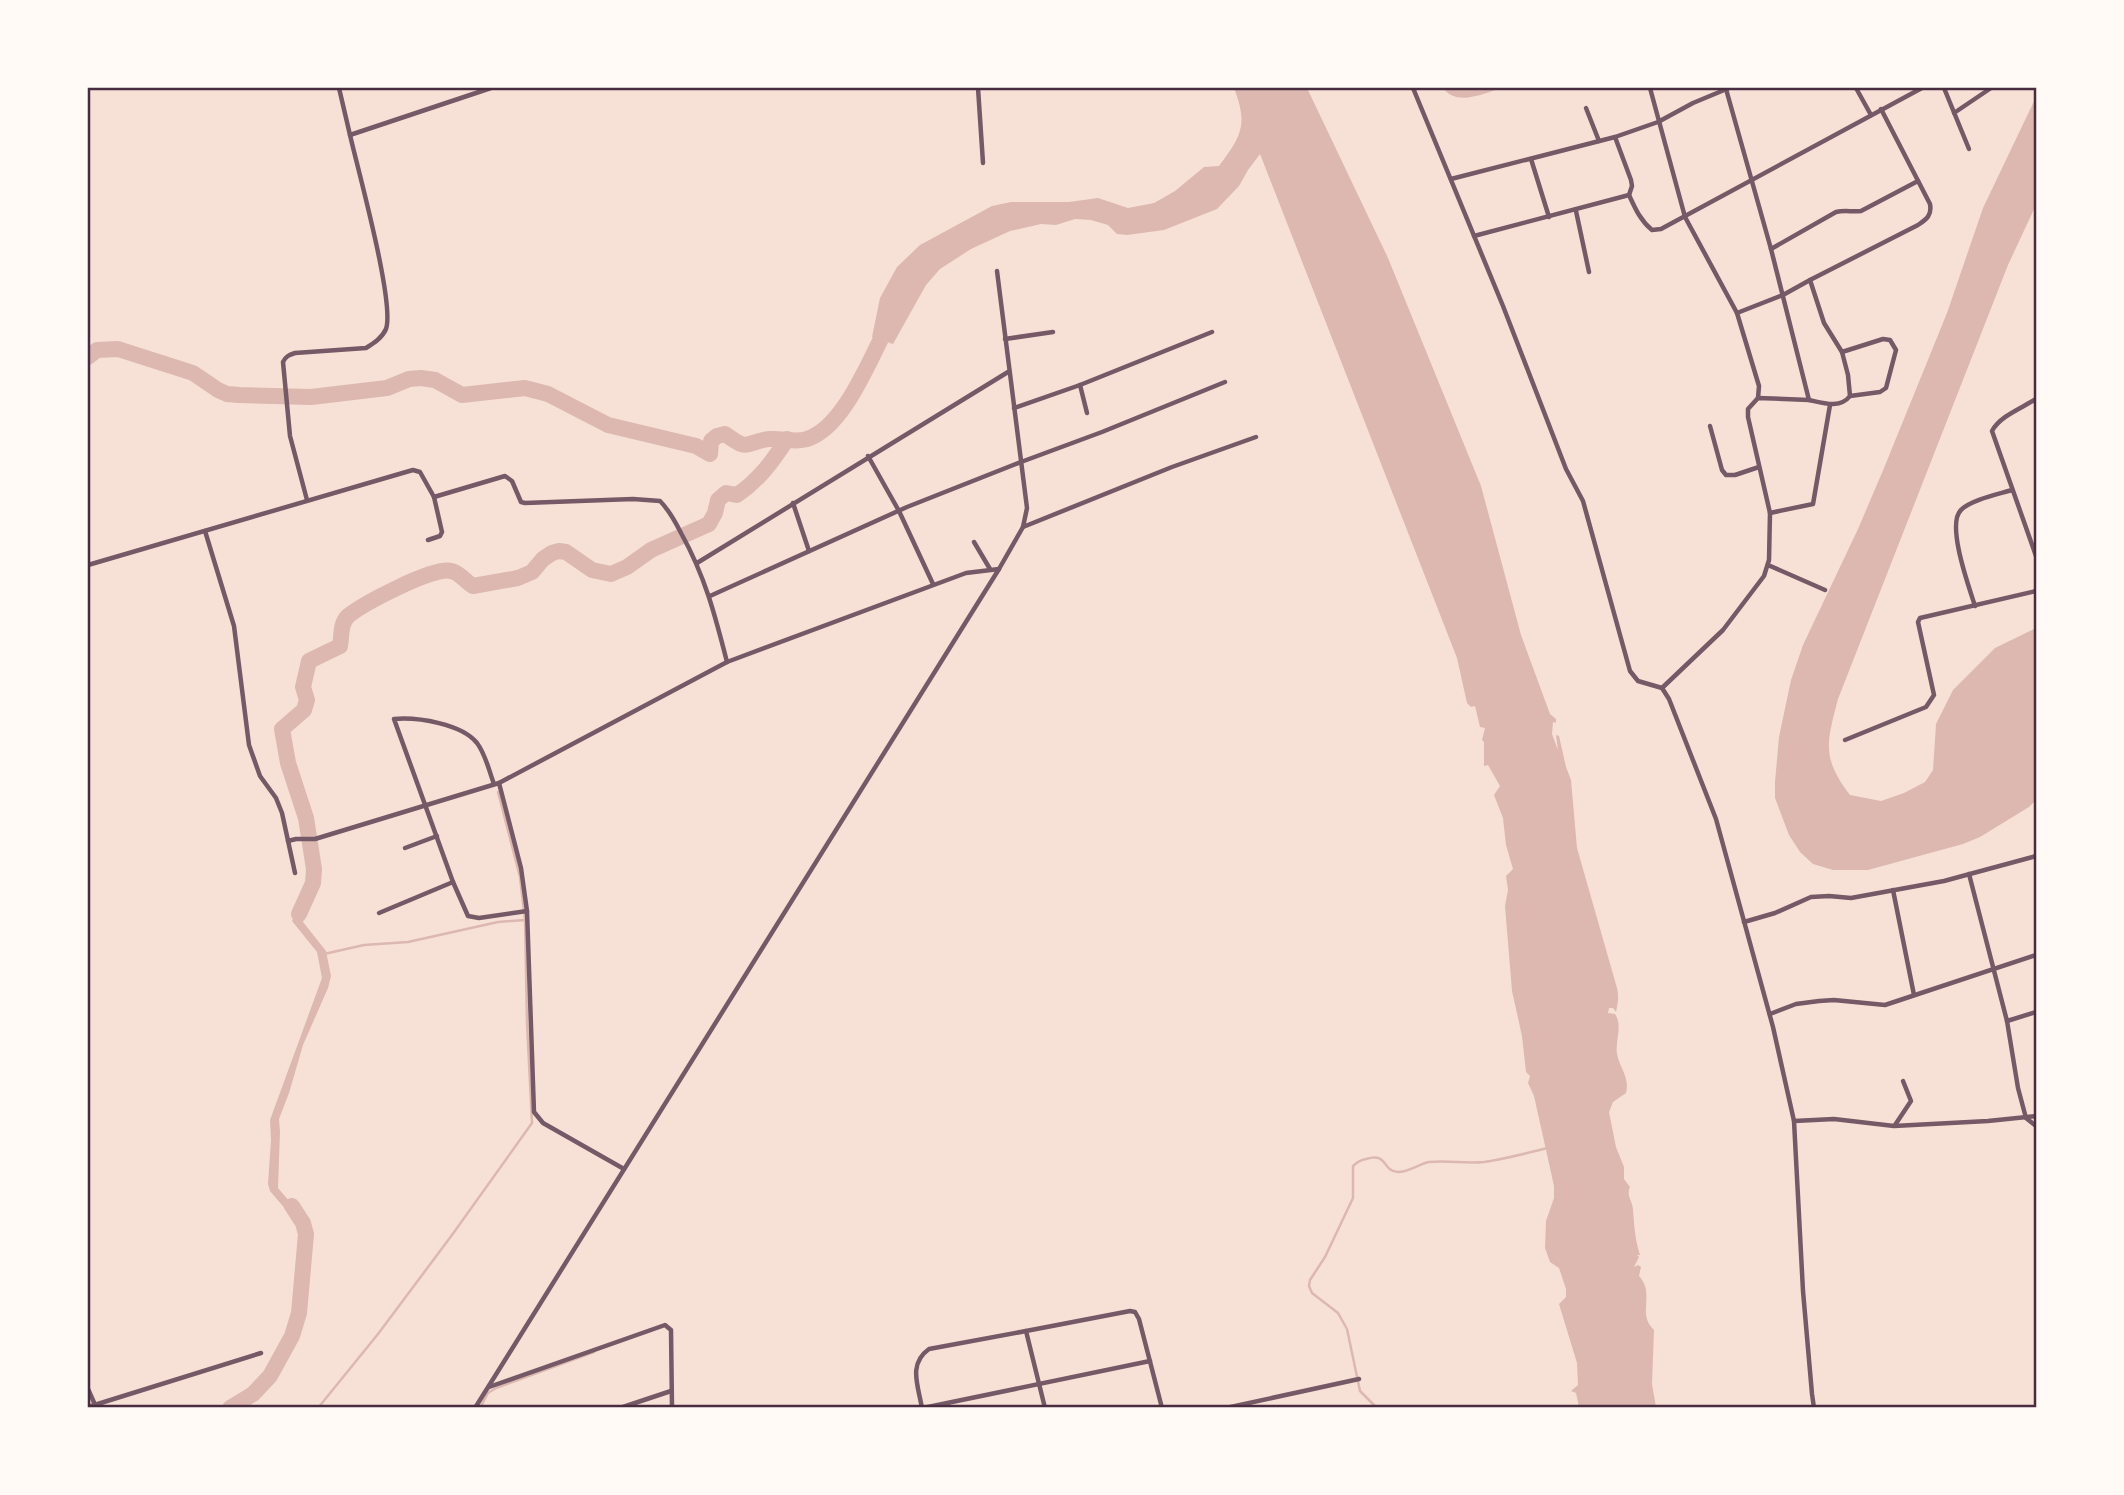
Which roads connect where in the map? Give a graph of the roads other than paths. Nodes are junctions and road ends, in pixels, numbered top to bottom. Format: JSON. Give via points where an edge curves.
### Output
{"nodes":[{"id":1,"x":339,"y":88,"type":"edge"},
{"id":2,"x":491,"y":88,"type":"edge"},
{"id":3,"x":978,"y":88,"type":"edge"},
{"id":4,"x":1413,"y":88,"type":"edge"},
{"id":5,"x":1650,"y":88,"type":"edge"},
{"id":6,"x":1728,"y":88,"type":"edge"},
{"id":7,"x":1856,"y":88,"type":"edge"},
{"id":8,"x":1922,"y":88,"type":"edge"},
{"id":9,"x":1944,"y":88,"type":"edge"},
{"id":10,"x":1991,"y":88,"type":"edge"},
{"id":11,"x":1586,"y":108,"type":"dead end"},
{"id":12,"x":1881,"y":110,"type":"junction"},
{"id":13,"x":1954,"y":113,"type":"junction"},
{"id":14,"x":1871,"y":115,"type":"junction"},
{"id":15,"x":1658,"y":122,"type":"junction"},
{"id":16,"x":350,"y":135,"type":"junction"},
{"id":17,"x":1615,"y":137,"type":"junction"},
{"id":18,"x":1599,"y":141,"type":"junction"},
{"id":19,"x":1969,"y":149,"type":"dead end"},
{"id":20,"x":1531,"y":159,"type":"junction"},
{"id":21,"x":983,"y":163,"type":"dead end"},
{"id":22,"x":1451,"y":179,"type":"junction"},
{"id":23,"x":1753,"y":180,"type":"junction"},
{"id":24,"x":1918,"y":181,"type":"junction"},
{"id":25,"x":1629,"y":195,"type":"junction"},
{"id":26,"x":1576,"y":211,"type":"junction"},
{"id":27,"x":1685,"y":216,"type":"junction"},
{"id":28,"x":1549,"y":217,"type":"junction"},
{"id":29,"x":1474,"y":236,"type":"junction"},
{"id":30,"x":1771,"y":249,"type":"junction"},
{"id":31,"x":997,"y":271,"type":"dead end"},
{"id":32,"x":1589,"y":272,"type":"dead end"},
{"id":33,"x":1810,"y":280,"type":"junction"},
{"id":34,"x":1783,"y":295,"type":"junction"},
{"id":35,"x":1737,"y":313,"type":"junction"},
{"id":36,"x":1053,"y":332,"type":"dead end"},
{"id":37,"x":1212,"y":332,"type":"dead end"},
{"id":38,"x":1005,"y":339,"type":"junction"},
{"id":39,"x":1842,"y":352,"type":"junction"},
{"id":40,"x":1009,"y":372,"type":"junction"},
{"id":41,"x":1225,"y":382,"type":"dead end"},
{"id":42,"x":1080,"y":385,"type":"junction"},
{"id":43,"x":1850,"y":396,"type":"junction"},
{"id":44,"x":1758,"y":398,"type":"junction"},
{"id":45,"x":2036,"y":399,"type":"edge"},
{"id":46,"x":1809,"y":400,"type":"junction"},
{"id":47,"x":1830,"y":405,"type":"junction"},
{"id":48,"x":1014,"y":408,"type":"junction"},
{"id":49,"x":1087,"y":413,"type":"dead end"},
{"id":50,"x":1710,"y":426,"type":"dead end"},
{"id":51,"x":1256,"y":437,"type":"dead end"},
{"id":52,"x":868,"y":456,"type":"junction"},
{"id":53,"x":1021,"y":462,"type":"junction"},
{"id":54,"x":1759,"y":467,"type":"junction"},
{"id":55,"x":2012,"y":489,"type":"junction"},
{"id":56,"x":434,"y":497,"type":"junction"},
{"id":57,"x":307,"y":500,"type":"junction"},
{"id":58,"x":793,"y":503,"type":"junction"},
{"id":59,"x":899,"y":511,"type":"junction"},
{"id":60,"x":1770,"y":513,"type":"junction"},
{"id":61,"x":1023,"y":527,"type":"junction"},
{"id":62,"x":205,"y":531,"type":"junction"},
{"id":63,"x":428,"y":540,"type":"dead end"},
{"id":64,"x":974,"y":542,"type":"dead end"},
{"id":65,"x":2034,"y":545,"type":"edge"},
{"id":66,"x":809,"y":551,"type":"junction"},
{"id":67,"x":2036,"y":556,"type":"edge"},
{"id":68,"x":696,"y":563,"type":"junction"},
{"id":69,"x":88,"y":565,"type":"edge"},
{"id":70,"x":1768,"y":565,"type":"junction"},
{"id":71,"x":990,"y":569,"type":"junction"},
{"id":72,"x":999,"y":569,"type":"junction"},
{"id":73,"x":933,"y":584,"type":"junction"},
{"id":74,"x":1825,"y":590,"type":"dead end"},
{"id":75,"x":2036,"y":591,"type":"edge"},
{"id":76,"x":710,"y":596,"type":"junction"},
{"id":77,"x":1975,"y":606,"type":"junction"},
{"id":78,"x":727,"y":663,"type":"junction"},
{"id":79,"x":1662,"y":688,"type":"junction"},
{"id":80,"x":1844,"y":740,"type":"dead end"},
{"id":81,"x":496,"y":783,"type":"junction"},
{"id":82,"x":426,"y":806,"type":"junction"},
{"id":83,"x":437,"y":836,"type":"junction"},
{"id":84,"x":288,"y":841,"type":"junction"},
{"id":85,"x":405,"y":848,"type":"dead end"},
{"id":86,"x":2036,"y":856,"type":"edge"},
{"id":87,"x":295,"y":873,"type":"dead end"},
{"id":88,"x":1969,"y":874,"type":"junction"},
{"id":89,"x":453,"y":882,"type":"junction"},
{"id":90,"x":1893,"y":890,"type":"junction"},
{"id":91,"x":524,"y":911,"type":"junction"},
{"id":92,"x":379,"y":912,"type":"dead end"},
{"id":93,"x":1744,"y":922,"type":"junction"},
{"id":94,"x":2036,"y":955,"type":"edge"},
{"id":95,"x":1994,"y":968,"type":"junction"},
{"id":96,"x":1914,"y":995,"type":"junction"},
{"id":97,"x":2036,"y":1012,"type":"edge"},
{"id":98,"x":1770,"y":1014,"type":"junction"},
{"id":99,"x":2007,"y":1021,"type":"junction"},
{"id":100,"x":1903,"y":1081,"type":"dead end"},
{"id":101,"x":2036,"y":1116,"type":"edge"},
{"id":102,"x":2026,"y":1118,"type":"junction"},
{"id":103,"x":1794,"y":1121,"type":"junction"},
{"id":104,"x":1894,"y":1126,"type":"junction"},
{"id":105,"x":2036,"y":1126,"type":"edge"},
{"id":106,"x":624,"y":1168,"type":"junction"},
{"id":107,"x":1026,"y":1331,"type":"junction"},
{"id":108,"x":261,"y":1353,"type":"dead end"},
{"id":109,"x":1150,"y":1361,"type":"junction"},
{"id":110,"x":1359,"y":1380,"type":"dead end"},
{"id":111,"x":1038,"y":1383,"type":"junction"},
{"id":112,"x":488,"y":1387,"type":"junction"},
{"id":113,"x":88,"y":1389,"type":"edge"},
{"id":114,"x":671,"y":1391,"type":"junction"},
{"id":115,"x":96,"y":1406,"type":"edge"},
{"id":116,"x":88,"y":1407,"type":"edge"},
{"id":117,"x":475,"y":1408,"type":"edge"},
{"id":118,"x":620,"y":1408,"type":"edge"},
{"id":119,"x":672,"y":1408,"type":"edge"},
{"id":120,"x":923,"y":1408,"type":"edge"},
{"id":121,"x":1045,"y":1408,"type":"edge"},
{"id":122,"x":1162,"y":1408,"type":"edge"},
{"id":123,"x":1226,"y":1408,"type":"edge"},
{"id":124,"x":1815,"y":1408,"type":"edge"}],
"edges":[{"from":1,"to":16,"type":"street"},
{"from":2,"to":16,"type":"street"},
{"from":3,"to":21,"type":"street"},
{"from":4,"to":22,"type":"street"},
{"from":5,"to":15,"type":"street"},
{"from":6,"to":15,"type":"street"},
{"from":6,"to":23,"type":"street"},
{"from":7,"to":14,"type":"street"},
{"from":8,"to":12,"type":"street"},
{"from":9,"to":13,"type":"street"},
{"from":10,"to":13,"type":"street"},
{"from":11,"to":18,"type":"street"},
{"from":12,"to":14,"type":"street"},
{"from":12,"to":24,"type":"street"},
{"from":13,"to":19,"type":"street"},
{"from":14,"to":23,"type":"street"},
{"from":15,"to":17,"type":"street"},
{"from":15,"to":27,"type":"street"},
{"from":16,"to":57,"type":"street","via":[[388,312],[386,328],[366,348],[289,355],[283,362],[290,436]]},
{"from":17,"to":18,"type":"street"},
{"from":17,"to":25,"type":"street","via":[[1631,180]]},
{"from":18,"to":20,"type":"street"},
{"from":20,"to":22,"type":"street"},
{"from":20,"to":28,"type":"street"},
{"from":22,"to":29,"type":"street"},
{"from":23,"to":27,"type":"street"},
{"from":23,"to":30,"type":"street"},
{"from":24,"to":30,"type":"street","via":[[1861,211],[1836,212]]},
{"from":24,"to":33,"type":"street","via":[[1930,204],[1927,219]]},
{"from":25,"to":26,"type":"street"},
{"from":25,"to":27,"type":"street","via":[[1651,230]]},
{"from":26,"to":28,"type":"street"},
{"from":26,"to":32,"type":"street"},
{"from":27,"to":35,"type":"street"},
{"from":28,"to":29,"type":"street"},
{"from":29,"to":79,"type":"street","via":[[1583,501],[1630,671],[1638,681]]},
{"from":30,"to":34,"type":"street"},
{"from":31,"to":38,"type":"street"},
{"from":33,"to":34,"type":"street"},
{"from":33,"to":39,"type":"street","via":[[1824,323]]},
{"from":34,"to":35,"type":"street"},
{"from":34,"to":46,"type":"street"},
{"from":35,"to":44,"type":"street","via":[[1759,387]]},
{"from":36,"to":38,"type":"street"},
{"from":37,"to":42,"type":"street"},
{"from":38,"to":40,"type":"street"},
{"from":39,"to":43,"type":"street"},
{"from":39,"to":43,"type":"street","via":[[1883,338],[1896,350],[1886,388]]},
{"from":40,"to":48,"type":"street"},
{"from":40,"to":52,"type":"street"},
{"from":41,"to":53,"type":"street"},
{"from":42,"to":48,"type":"street"},
{"from":42,"to":49,"type":"street"},
{"from":43,"to":47,"type":"street"},
{"from":44,"to":46,"type":"street"},
{"from":44,"to":54,"type":"street","via":[[1748,409],[1748,417]]},
{"from":45,"to":55,"type":"street","via":[[1992,431]]},
{"from":46,"to":47,"type":"street"},
{"from":47,"to":60,"type":"street","via":[[1813,504]]},
{"from":48,"to":53,"type":"street"},
{"from":50,"to":54,"type":"street","via":[[1726,475]]},
{"from":51,"to":61,"type":"street"},
{"from":52,"to":58,"type":"street"},
{"from":52,"to":59,"type":"street"},
{"from":53,"to":59,"type":"street"},
{"from":53,"to":61,"type":"street","via":[[1027,509]]},
{"from":54,"to":60,"type":"street"},
{"from":55,"to":65,"type":"street"},
{"from":55,"to":77,"type":"street","via":[[1967,505],[1955,520]]},
{"from":56,"to":57,"type":"street","via":[[420,472],[413,470]]},
{"from":56,"to":63,"type":"street","via":[[442,533]]},
{"from":56,"to":68,"type":"street","via":[[505,476],[525,503],[656,499],[668,509]]},
{"from":57,"to":62,"type":"street"},
{"from":58,"to":66,"type":"street"},
{"from":58,"to":68,"type":"street"},
{"from":59,"to":66,"type":"street"},
{"from":59,"to":73,"type":"street"},
{"from":60,"to":70,"type":"street"},
{"from":61,"to":72,"type":"street"},
{"from":62,"to":69,"type":"street"},
{"from":62,"to":84,"type":"street","via":[[233,626],[249,745],[260,776],[282,813]]},
{"from":64,"to":71,"type":"street"},
{"from":65,"to":67,"type":"street"},
{"from":66,"to":76,"type":"street"},
{"from":68,"to":76,"type":"street"},
{"from":70,"to":74,"type":"street"},
{"from":70,"to":79,"type":"street","via":[[1736,615]]},
{"from":71,"to":72,"type":"street"},
{"from":71,"to":73,"type":"street"},
{"from":72,"to":106,"type":"street"},
{"from":73,"to":78,"type":"street"},
{"from":75,"to":77,"type":"street"},
{"from":76,"to":78,"type":"street"},
{"from":77,"to":80,"type":"street","via":[[1924,616],[1918,622],[1934,695],[1926,707]]},
{"from":78,"to":81,"type":"street"},
{"from":79,"to":93,"type":"street","via":[[1716,819]]},
{"from":81,"to":82,"type":"street"},
{"from":81,"to":82,"type":"street","via":[[470,735],[439,724],[394,719]]},
{"from":81,"to":91,"type":"street","via":[[521,868]]},
{"from":82,"to":83,"type":"street"},
{"from":82,"to":84,"type":"street","via":[[315,839]]},
{"from":83,"to":85,"type":"street"},
{"from":83,"to":89,"type":"street"},
{"from":84,"to":87,"type":"street"},
{"from":86,"to":88,"type":"street"},
{"from":88,"to":90,"type":"street"},
{"from":88,"to":95,"type":"street"},
{"from":89,"to":91,"type":"street","via":[[472,918]]},
{"from":89,"to":92,"type":"street"},
{"from":90,"to":93,"type":"street","via":[[1851,898],[1811,897]]},
{"from":90,"to":96,"type":"street"},
{"from":91,"to":106,"type":"street","via":[[534,1112],[543,1123]]},
{"from":93,"to":98,"type":"street"},
{"from":94,"to":95,"type":"street"},
{"from":95,"to":96,"type":"street"},
{"from":95,"to":99,"type":"street"},
{"from":96,"to":98,"type":"street","via":[[1885,1005],[1834,1000],[1796,1004]]},
{"from":97,"to":99,"type":"street"},
{"from":98,"to":103,"type":"street"},
{"from":99,"to":102,"type":"street"},
{"from":100,"to":104,"type":"street","via":[[1911,1101]]},
{"from":101,"to":102,"type":"street"},
{"from":102,"to":104,"type":"street"},
{"from":102,"to":105,"type":"street"},
{"from":103,"to":104,"type":"street","via":[[1834,1119]]},
{"from":103,"to":124,"type":"street"},
{"from":106,"to":112,"type":"street"},
{"from":107,"to":109,"type":"street","via":[[1135,1312]]},
{"from":107,"to":111,"type":"street"},
{"from":107,"to":120,"type":"street","via":[[922,1354],[916,1373]]},
{"from":108,"to":115,"type":"street"},
{"from":109,"to":111,"type":"street"},
{"from":109,"to":122,"type":"street"},
{"from":110,"to":123,"type":"street"},
{"from":111,"to":120,"type":"street"},
{"from":111,"to":121,"type":"street"},
{"from":112,"to":114,"type":"street","via":[[665,1325],[671,1330]]},
{"from":112,"to":117,"type":"street"},
{"from":113,"to":115,"type":"street"},
{"from":114,"to":118,"type":"street"},
{"from":114,"to":119,"type":"street"},
{"from":115,"to":116,"type":"street"}]}
